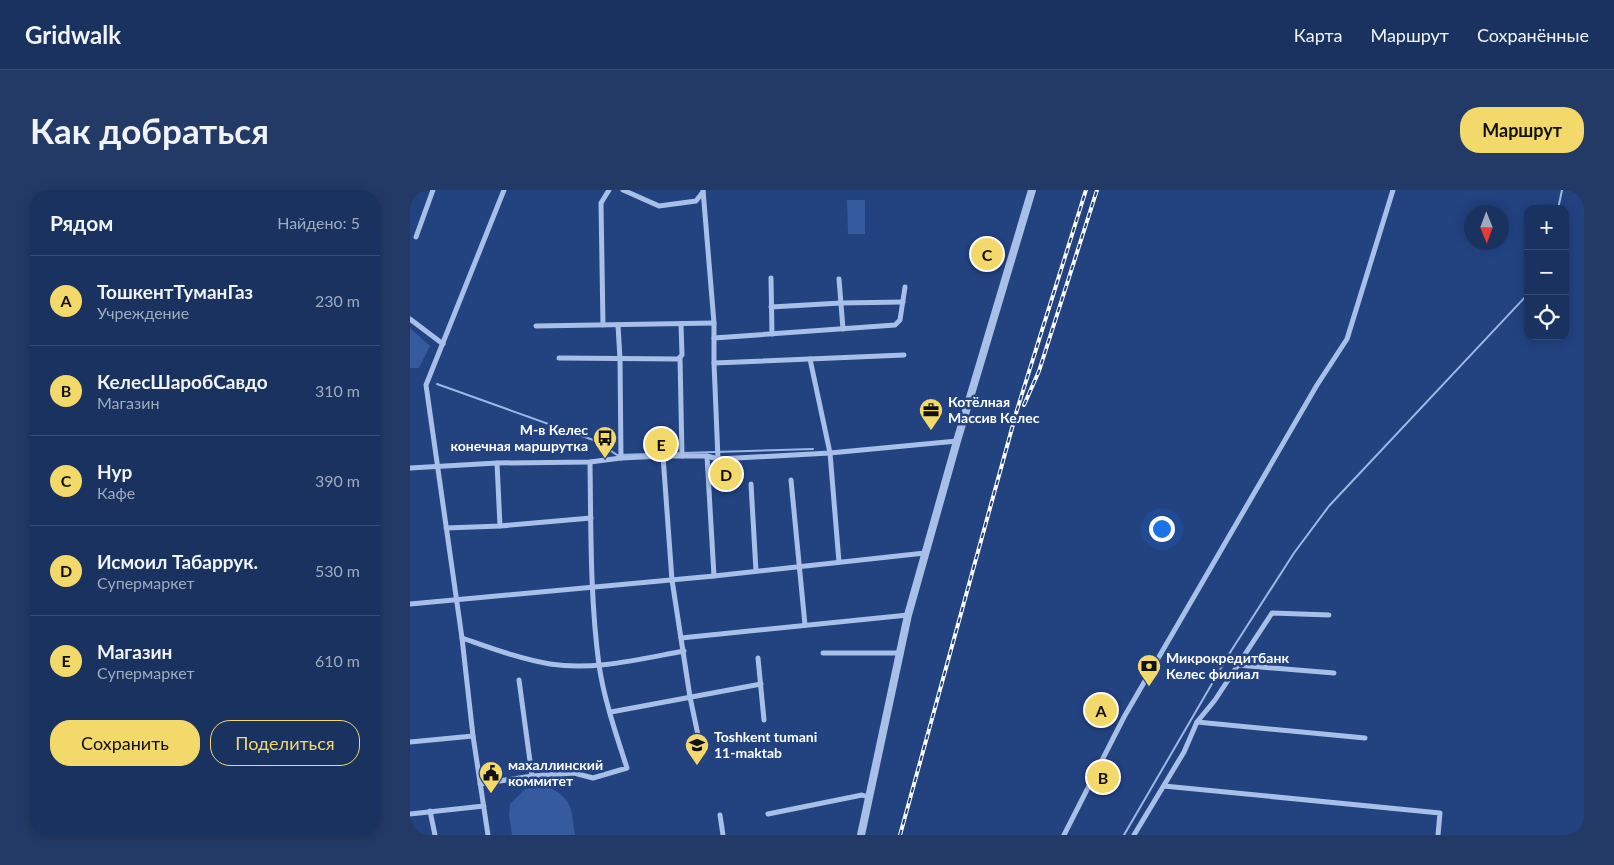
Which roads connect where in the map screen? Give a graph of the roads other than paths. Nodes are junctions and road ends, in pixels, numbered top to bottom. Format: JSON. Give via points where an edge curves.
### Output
{"nodes":[{"id":1,"x":433,"y":190,"type":"edge"},
{"id":2,"x":504,"y":190,"type":"edge"},
{"id":3,"x":609,"y":190,"type":"edge"},
{"id":4,"x":623,"y":190,"type":"edge"},
{"id":5,"x":1032,"y":190,"type":"edge"},
{"id":6,"x":1393,"y":190,"type":"edge"},
{"id":7,"x":704,"y":191,"type":"edge"},
{"id":8,"x":416,"y":237,"type":"dead end"},
{"id":9,"x":771,"y":278,"type":"dead end"},
{"id":10,"x":840,"y":279,"type":"dead end"},
{"id":11,"x":904,"y":288,"type":"dead end"},
{"id":12,"x":903,"y":302,"type":"junction"},
{"id":13,"x":841,"y":303,"type":"junction"},
{"id":14,"x":771,"y":306,"type":"junction"},
{"id":15,"x":410,"y":319,"type":"edge"},
{"id":16,"x":714,"y":323,"type":"junction"},
{"id":17,"x":681,"y":324,"type":"junction"},
{"id":18,"x":603,"y":325,"type":"junction"},
{"id":19,"x":618,"y":325,"type":"junction"},
{"id":20,"x":536,"y":326,"type":"dead end"},
{"id":21,"x":843,"y":329,"type":"junction"},
{"id":22,"x":772,"y":334,"type":"junction"},
{"id":23,"x":714,"y":338,"type":"junction"},
{"id":24,"x":442,"y":344,"type":"junction"},
{"id":25,"x":904,"y":355,"type":"dead end"},
{"id":26,"x":558,"y":358,"type":"dead end"},
{"id":27,"x":680,"y":358,"type":"junction"},
{"id":28,"x":620,"y":359,"type":"junction"},
{"id":29,"x":810,"y":359,"type":"junction"},
{"id":30,"x":714,"y":363,"type":"junction"},
{"id":31,"x":957,"y":441,"type":"junction"},
{"id":32,"x":830,"y":453,"type":"junction"},
{"id":33,"x":663,"y":456,"type":"junction"},
{"id":34,"x":682,"y":456,"type":"junction"},
{"id":35,"x":707,"y":456,"type":"junction"},
{"id":36,"x":621,"y":458,"type":"junction"},
{"id":37,"x":718,"y":459,"type":"junction"},
{"id":38,"x":497,"y":462,"type":"junction"},
{"id":39,"x":590,"y":462,"type":"junction"},
{"id":40,"x":437,"y":466,"type":"junction"},
{"id":41,"x":410,"y":468,"type":"edge"},
{"id":42,"x":791,"y":480,"type":"dead end"},
{"id":43,"x":751,"y":484,"type":"dead end"},
{"id":44,"x":591,"y":518,"type":"junction"},
{"id":45,"x":500,"y":526,"type":"junction"},
{"id":46,"x":446,"y":528,"type":"junction"},
{"id":47,"x":925,"y":553,"type":"junction"},
{"id":48,"x":839,"y":562,"type":"junction"},
{"id":49,"x":798,"y":567,"type":"junction"},
{"id":50,"x":756,"y":571,"type":"junction"},
{"id":51,"x":714,"y":576,"type":"junction"},
{"id":52,"x":672,"y":580,"type":"junction"},
{"id":53,"x":592,"y":587,"type":"junction"},
{"id":54,"x":456,"y":600,"type":"junction"},
{"id":55,"x":410,"y":604,"type":"edge"},
{"id":56,"x":908,"y":615,"type":"junction"},
{"id":57,"x":1329,"y":615,"type":"dead end"},
{"id":58,"x":804,"y":625,"type":"junction"},
{"id":59,"x":462,"y":638,"type":"junction"},
{"id":60,"x":681,"y":638,"type":"junction"},
{"id":61,"x":684,"y":651,"type":"junction"},
{"id":62,"x":823,"y":653,"type":"dead end"},
{"id":63,"x":901,"y":653,"type":"junction"},
{"id":64,"x":758,"y":658,"type":"dead end"},
{"id":65,"x":1237,"y":665,"type":"junction"},
{"id":66,"x":599,"y":666,"type":"junction"},
{"id":67,"x":1334,"y":673,"type":"dead end"},
{"id":68,"x":519,"y":680,"type":"dead end"},
{"id":69,"x":761,"y":684,"type":"junction"},
{"id":70,"x":690,"y":697,"type":"junction"},
{"id":71,"x":611,"y":712,"type":"junction"},
{"id":72,"x":764,"y":720,"type":"dead end"},
{"id":73,"x":1197,"y":722,"type":"junction"},
{"id":74,"x":698,"y":735,"type":"dead end"},
{"id":75,"x":473,"y":736,"type":"junction"},
{"id":76,"x":1365,"y":738,"type":"dead end"},
{"id":77,"x":410,"y":742,"type":"edge"},
{"id":78,"x":532,"y":776,"type":"junction"},
{"id":79,"x":480,"y":784,"type":"junction"},
{"id":80,"x":1164,"y":786,"type":"junction"},
{"id":81,"x":868,"y":797,"type":"junction"},
{"id":82,"x":484,"y":806,"type":"junction"},
{"id":83,"x":430,"y":812,"type":"junction"},
{"id":84,"x":410,"y":814,"type":"edge"},
{"id":85,"x":768,"y":814,"type":"dead end"},
{"id":86,"x":720,"y":815,"type":"dead end"},
{"id":87,"x":435,"y":835,"type":"edge"},
{"id":88,"x":488,"y":835,"type":"edge"},
{"id":89,"x":723,"y":835,"type":"edge"},
{"id":90,"x":861,"y":835,"type":"edge"},
{"id":91,"x":1064,"y":835,"type":"edge"},
{"id":92,"x":1134,"y":835,"type":"edge"},
{"id":93,"x":1438,"y":835,"type":"edge"}],
"edges":[{"from":1,"to":8,"type":"street"},
{"from":2,"to":24,"type":"street"},
{"from":3,"to":18,"type":"street","via":[[601,203]]},
{"from":4,"to":7,"type":"street","via":[[659,206],[696,200]]},
{"from":5,"to":31,"type":"street"},
{"from":6,"to":91,"type":"street","via":[[1347,339],[1124,717]]},
{"from":7,"to":16,"type":"street"},
{"from":9,"to":14,"type":"street"},
{"from":10,"to":13,"type":"street"},
{"from":11,"to":12,"type":"street"},
{"from":12,"to":13,"type":"street"},
{"from":12,"to":21,"type":"street","via":[[900,320],[895,325]]},
{"from":13,"to":14,"type":"street"},
{"from":13,"to":21,"type":"street"},
{"from":14,"to":22,"type":"street"},
{"from":15,"to":24,"type":"street"},
{"from":16,"to":17,"type":"street"},
{"from":16,"to":23,"type":"street"},
{"from":17,"to":19,"type":"street"},
{"from":17,"to":27,"type":"street"},
{"from":18,"to":19,"type":"street"},
{"from":18,"to":20,"type":"street"},
{"from":19,"to":28,"type":"street"},
{"from":21,"to":22,"type":"street"},
{"from":22,"to":23,"type":"street"},
{"from":23,"to":30,"type":"street"},
{"from":24,"to":40,"type":"street","via":[[426,385]]},
{"from":25,"to":29,"type":"street"},
{"from":26,"to":28,"type":"street"},
{"from":27,"to":28,"type":"street"},
{"from":27,"to":34,"type":"street"},
{"from":28,"to":36,"type":"street"},
{"from":29,"to":30,"type":"street"},
{"from":29,"to":32,"type":"street"},
{"from":30,"to":37,"type":"street"},
{"from":31,"to":32,"type":"street"},
{"from":31,"to":47,"type":"street"},
{"from":32,"to":37,"type":"street"},
{"from":32,"to":48,"type":"street"},
{"from":33,"to":34,"type":"street"},
{"from":33,"to":36,"type":"street"},
{"from":33,"to":52,"type":"street"},
{"from":34,"to":35,"type":"street"},
{"from":35,"to":37,"type":"street"},
{"from":35,"to":51,"type":"street"},
{"from":36,"to":39,"type":"street"},
{"from":38,"to":39,"type":"street"},
{"from":38,"to":40,"type":"street"},
{"from":38,"to":45,"type":"street"},
{"from":39,"to":44,"type":"street"},
{"from":40,"to":41,"type":"street"},
{"from":40,"to":46,"type":"street"},
{"from":42,"to":49,"type":"street"},
{"from":43,"to":50,"type":"street"},
{"from":44,"to":45,"type":"street"},
{"from":44,"to":53,"type":"street"},
{"from":45,"to":46,"type":"street"},
{"from":46,"to":54,"type":"street"},
{"from":47,"to":48,"type":"street"},
{"from":47,"to":56,"type":"street"},
{"from":48,"to":49,"type":"street"},
{"from":49,"to":50,"type":"street"},
{"from":49,"to":58,"type":"street"},
{"from":50,"to":51,"type":"street"},
{"from":51,"to":52,"type":"street"},
{"from":52,"to":53,"type":"street"},
{"from":52,"to":60,"type":"street"},
{"from":53,"to":54,"type":"street"},
{"from":53,"to":66,"type":"street"},
{"from":54,"to":55,"type":"street"},
{"from":54,"to":59,"type":"street"},
{"from":56,"to":58,"type":"street"},
{"from":56,"to":63,"type":"street"},
{"from":57,"to":65,"type":"street","via":[[1272,613]]},
{"from":58,"to":60,"type":"street"},
{"from":59,"to":66,"type":"street","via":[[513,656],[552,664]]},
{"from":59,"to":75,"type":"street"},
{"from":60,"to":61,"type":"street"},
{"from":61,"to":66,"type":"street"},
{"from":61,"to":70,"type":"street"},
{"from":62,"to":63,"type":"street"},
{"from":63,"to":81,"type":"street"},
{"from":64,"to":69,"type":"street"},
{"from":65,"to":67,"type":"street"},
{"from":65,"to":73,"type":"street"},
{"from":66,"to":71,"type":"street"},
{"from":68,"to":78,"type":"street"},
{"from":69,"to":70,"type":"street"},
{"from":69,"to":72,"type":"street"},
{"from":70,"to":71,"type":"street"},
{"from":70,"to":74,"type":"street"},
{"from":71,"to":78,"type":"street","via":[[627,768],[593,778],[574,773]]},
{"from":73,"to":76,"type":"street"},
{"from":73,"to":80,"type":"street"},
{"from":75,"to":77,"type":"street"},
{"from":75,"to":79,"type":"street"},
{"from":78,"to":79,"type":"street"},
{"from":79,"to":82,"type":"street"},
{"from":80,"to":92,"type":"street"},
{"from":80,"to":93,"type":"street","via":[[1440,813]]},
{"from":81,"to":85,"type":"street","via":[[862,795]]},
{"from":81,"to":90,"type":"street"},
{"from":82,"to":83,"type":"street"},
{"from":82,"to":88,"type":"street"},
{"from":83,"to":84,"type":"street"},
{"from":83,"to":87,"type":"street"},
{"from":86,"to":89,"type":"street"}]}
